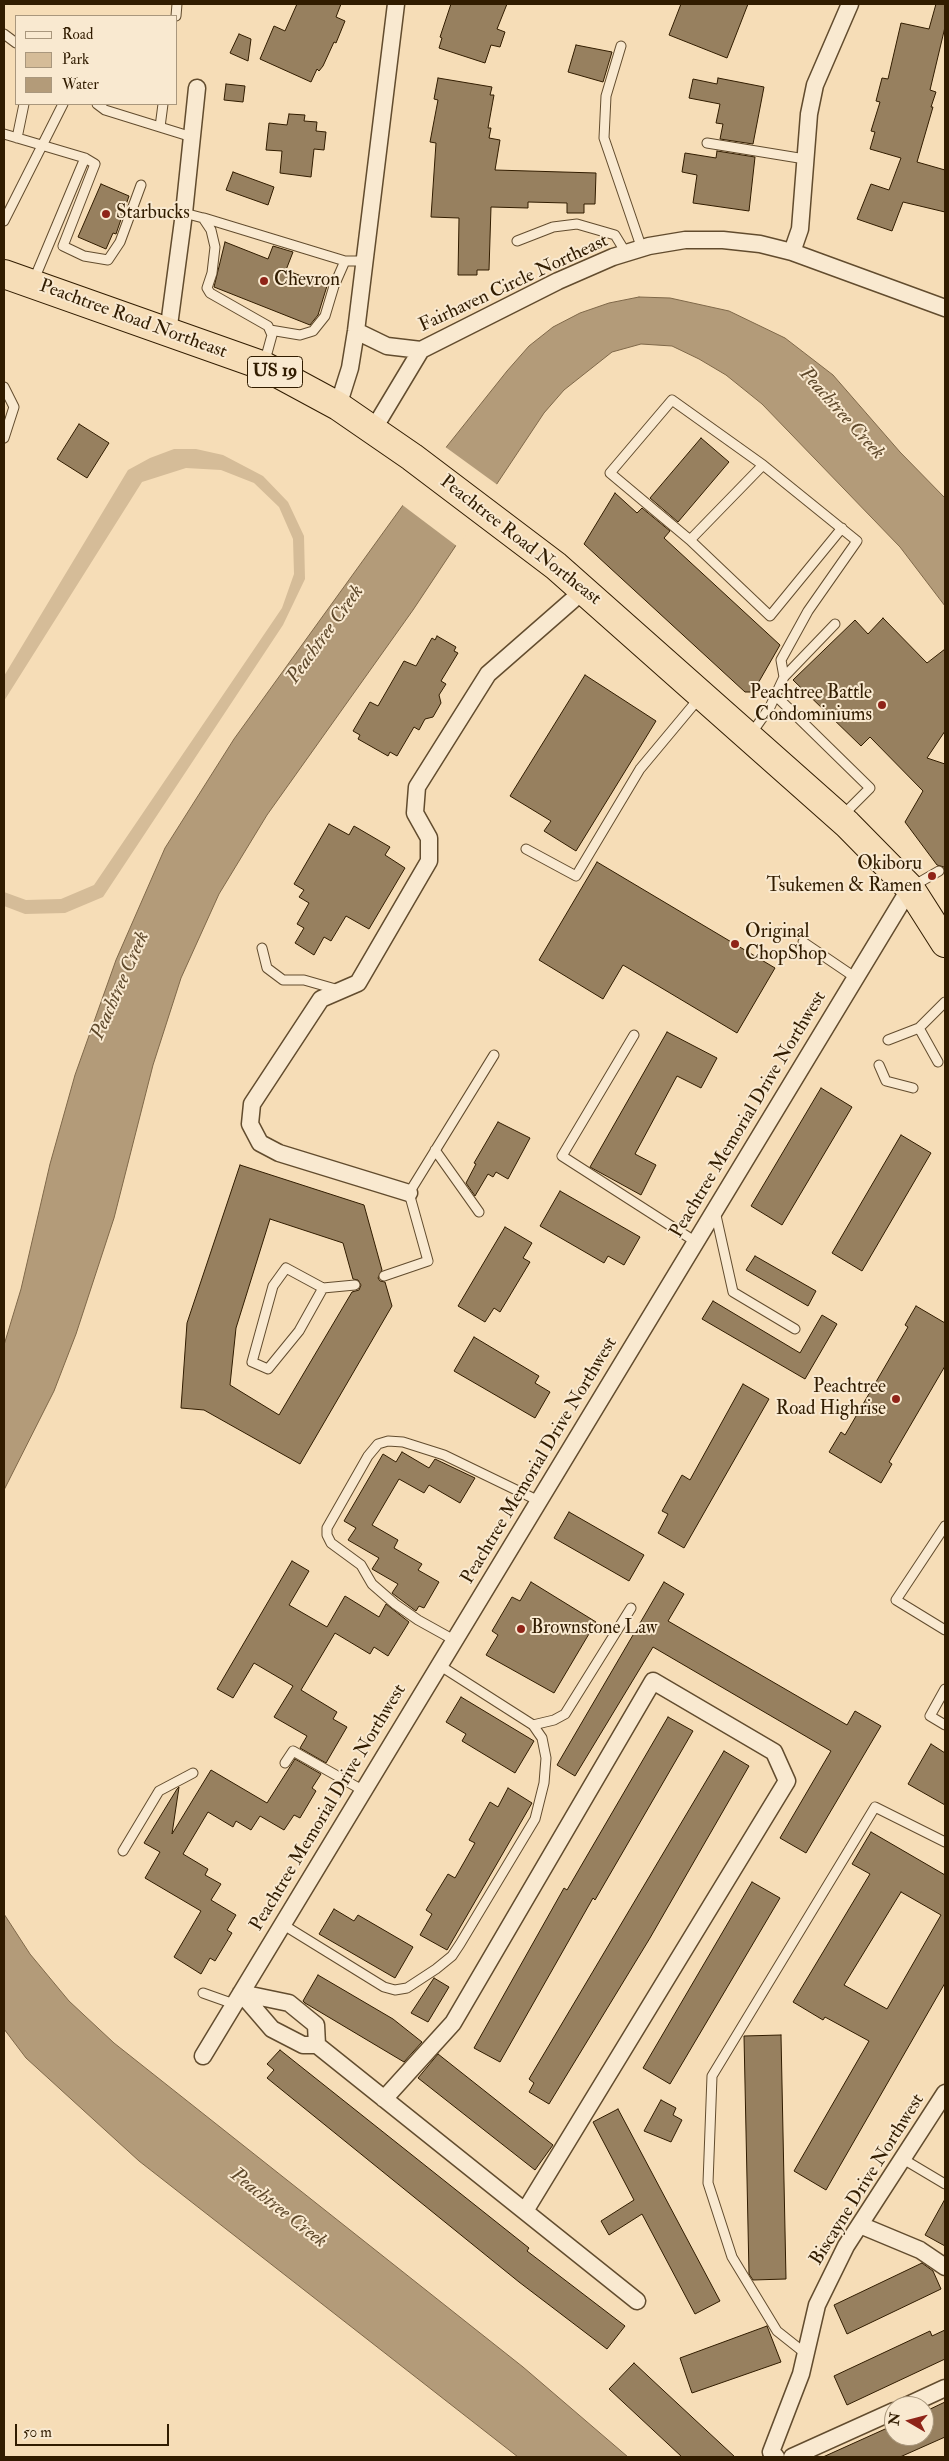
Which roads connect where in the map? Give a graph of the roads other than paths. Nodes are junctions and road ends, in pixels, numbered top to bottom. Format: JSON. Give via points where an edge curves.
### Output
{"nodes":[{"id":1,"x":396,"y":4,"type":"edge"},
{"id":2,"x":850,"y":4,"type":"edge"},
{"id":3,"x":4,"y":34,"type":"edge"},
{"id":4,"x":15,"y":42,"type":"edge"},
{"id":5,"x":621,"y":46,"type":"dead end"},
{"id":6,"x":196,"y":88,"type":"dead end"},
{"id":7,"x":24,"y":105,"type":"edge"},
{"id":8,"x":63,"y":105,"type":"edge"},
{"id":9,"x":98,"y":105,"type":"edge"},
{"id":10,"x":163,"y":105,"type":"edge"},
{"id":11,"x":160,"y":127,"type":"junction"},
{"id":12,"x":4,"y":134,"type":"edge"},
{"id":13,"x":192,"y":137,"type":"junction"},
{"id":14,"x":17,"y":138,"type":"junction"},
{"id":15,"x":707,"y":143,"type":"dead end"},
{"id":16,"x":43,"y":146,"type":"junction"},
{"id":17,"x":85,"y":158,"type":"junction"},
{"id":18,"x":805,"y":159,"type":"junction"},
{"id":19,"x":142,"y":184,"type":"dead end"},
{"id":20,"x":184,"y":212,"type":"junction"},
{"id":21,"x":203,"y":218,"type":"junction"},
{"id":22,"x":4,"y":221,"type":"edge"},
{"id":23,"x":516,"y":241,"type":"dead end"},
{"id":24,"x":634,"y":251,"type":"junction"},
{"id":25,"x":792,"y":252,"type":"junction"},
{"id":26,"x":364,"y":260,"type":"junction"},
{"id":27,"x":345,"y":261,"type":"junction"},
{"id":28,"x":4,"y":274,"type":"edge"},
{"id":29,"x":32,"y":284,"type":"junction"},
{"id":30,"x":945,"y":308,"type":"edge"},
{"id":31,"x":270,"y":330,"type":"junction"},
{"id":32,"x":356,"y":331,"type":"junction"},
{"id":33,"x":168,"y":333,"type":"junction"},
{"id":34,"x":421,"y":350,"type":"junction"},
{"id":35,"x":264,"y":366,"type":"junction"},
{"id":36,"x":4,"y":387,"type":"edge"},
{"id":37,"x":338,"y":406,"type":"junction"},
{"id":38,"x":373,"y":430,"type":"junction"},
{"id":39,"x":4,"y":438,"type":"edge"},
{"id":40,"x":763,"y":466,"type":"junction"},
{"id":41,"x":842,"y":528,"type":"junction"},
{"id":42,"x":690,"y":540,"type":"junction"},
{"id":43,"x":584,"y":590,"type":"junction"},
{"id":44,"x":835,"y":624,"type":"dead end"},
{"id":45,"x":784,"y":677,"type":"junction"},
{"id":46,"x":702,"y":694,"type":"junction"},
{"id":47,"x":775,"y":695,"type":"junction"},
{"id":48,"x":750,"y":736,"type":"junction"},
{"id":49,"x":840,"y":818,"type":"junction"},
{"id":50,"x":526,"y":849,"type":"dead end"},
{"id":51,"x":939,"y":871,"type":"dead end"},
{"id":52,"x":910,"y":888,"type":"junction"},
{"id":53,"x":803,"y":942,"type":"dead end"},
{"id":54,"x":945,"y":943,"type":"edge"},
{"id":55,"x":262,"y":948,"type":"dead end"},
{"id":56,"x":856,"y":978,"type":"junction"},
{"id":57,"x":339,"y":990,"type":"junction"},
{"id":58,"x":945,"y":1002,"type":"edge"},
{"id":59,"x":919,"y":1028,"type":"junction"},
{"id":60,"x":634,"y":1034,"type":"dead end"},
{"id":61,"x":888,"y":1040,"type":"dead end"},
{"id":62,"x":494,"y":1055,"type":"dead end"},
{"id":63,"x":938,"y":1062,"type":"dead end"},
{"id":64,"x":879,"y":1065,"type":"dead end"},
{"id":65,"x":913,"y":1088,"type":"dead end"},
{"id":66,"x":435,"y":1150,"type":"junction"},
{"id":67,"x":409,"y":1193,"type":"junction"},
{"id":68,"x":714,"y":1211,"type":"junction"},
{"id":69,"x":479,"y":1212,"type":"dead end"},
{"id":70,"x":696,"y":1242,"type":"junction"},
{"id":71,"x":384,"y":1276,"type":"dead end"},
{"id":72,"x":355,"y":1285,"type":"dead end"},
{"id":73,"x":323,"y":1288,"type":"junction"},
{"id":74,"x":795,"y":1329,"type":"dead end"},
{"id":75,"x":539,"y":1501,"type":"junction"},
{"id":76,"x":945,"y":1526,"type":"edge"},
{"id":77,"x":631,"y":1608,"type":"dead end"},
{"id":78,"x":945,"y":1630,"type":"edge"},
{"id":79,"x":454,"y":1640,"type":"junction"},
{"id":80,"x":439,"y":1665,"type":"junction"},
{"id":81,"x":945,"y":1689,"type":"edge"},
{"id":82,"x":534,"y":1725,"type":"junction"},
{"id":83,"x":945,"y":1725,"type":"edge"},
{"id":84,"x":285,"y":1763,"type":"dead end"},
{"id":85,"x":193,"y":1773,"type":"dead end"},
{"id":86,"x":364,"y":1791,"type":"junction"},
{"id":87,"x":945,"y":1842,"type":"edge"},
{"id":88,"x":123,"y":1851,"type":"dead end"},
{"id":89,"x":282,"y":1924,"type":"junction"},
{"id":90,"x":203,"y":1993,"type":"dead end"},
{"id":91,"x":238,"y":1998,"type":"junction"},
{"id":92,"x":317,"y":2045,"type":"junction"},
{"id":93,"x":203,"y":2056,"type":"dead end"},
{"id":94,"x":945,"y":2092,"type":"edge"},
{"id":95,"x":384,"y":2099,"type":"junction"},
{"id":96,"x":902,"y":2159,"type":"junction"},
{"id":97,"x":945,"y":2184,"type":"edge"},
{"id":98,"x":525,"y":2211,"type":"junction"},
{"id":99,"x":860,"y":2225,"type":"junction"},
{"id":100,"x":945,"y":2268,"type":"edge"},
{"id":101,"x":637,"y":2301,"type":"dead end"},
{"id":102,"x":806,"y":2354,"type":"junction"},
{"id":103,"x":945,"y":2388,"type":"edge"},
{"id":104,"x":928,"y":2396,"type":"edge"},
{"id":105,"x":884,"y":2416,"type":"edge"},
{"id":106,"x":776,"y":2457,"type":"edge"},
{"id":107,"x":792,"y":2457,"type":"edge"}],
"edges":[{"from":1,"to":26,"type":"street"},
{"from":2,"to":18,"type":"street","via":[[815,85]]},
{"from":3,"to":4,"type":"lane"},
{"from":5,"to":24,"type":"lane","via":[[606,96],[604,138]]},
{"from":6,"to":13,"type":"street"},
{"from":7,"to":14,"type":"lane"},
{"from":8,"to":16,"type":"lane"},
{"from":9,"to":11,"type":"lane"},
{"from":10,"to":11,"type":"lane"},
{"from":11,"to":13,"type":"lane"},
{"from":12,"to":14,"type":"lane"},
{"from":13,"to":20,"type":"street"},
{"from":14,"to":16,"type":"lane"},
{"from":15,"to":18,"type":"lane"},
{"from":16,"to":17,"type":"lane"},
{"from":16,"to":22,"type":"lane"},
{"from":17,"to":19,"type":"lane","via":[[95,164],[63,246],[84,256],[108,260],[120,242]]},
{"from":17,"to":29,"type":"lane"},
{"from":18,"to":25,"type":"street","via":[[800,230]]},
{"from":20,"to":21,"type":"lane"},
{"from":20,"to":33,"type":"street"},
{"from":21,"to":27,"type":"lane"},
{"from":21,"to":31,"type":"lane","via":[[211,230],[215,247],[207,288],[210,294]]},
{"from":23,"to":24,"type":"lane","via":[[553,227],[576,224],[614,235]]},
{"from":24,"to":25,"type":"street","name":"Fairhaven Circle Northeast","via":[[686,240],[723,240]]},
{"from":24,"to":34,"type":"street","name":"Fairhaven Circle Northeast","via":[[558,281]]},
{"from":25,"to":30,"type":"street","name":"Fairhaven Circle Northeast"},
{"from":26,"to":27,"type":"lane"},
{"from":26,"to":32,"type":"street"},
{"from":27,"to":31,"type":"lane","via":[[325,316],[313,331],[300,335]]},
{"from":28,"to":29,"type":"highway","name":"Peachtree Road Northeast","number":"US 19"},
{"from":29,"to":33,"type":"highway","name":"Peachtree Road Northeast","number":"US 19"},
{"from":31,"to":35,"type":"lane","via":[[272,335]]},
{"from":32,"to":34,"type":"street","via":[[387,346]]},
{"from":32,"to":37,"type":"street","via":[[350,368]]},
{"from":33,"to":35,"type":"highway","name":"Peachtree Road Northeast","number":"US 19"},
{"from":34,"to":38,"type":"street","name":"Fairhaven Circle Northeast"},
{"from":35,"to":37,"type":"highway","name":"Peachtree Road Northeast","number":"US 19"},
{"from":36,"to":39,"type":"lane","via":[[14,407]]},
{"from":37,"to":38,"type":"highway","name":"Peachtree Road Northeast","number":"US 19"},
{"from":38,"to":43,"type":"highway","name":"Peachtree Road Northeast","number":"US 19"},
{"from":40,"to":41,"type":"lane"},
{"from":40,"to":42,"type":"lane"},
{"from":40,"to":42,"type":"lane","via":[[672,400],[610,473]]},
{"from":41,"to":42,"type":"lane","via":[[770,616]]},
{"from":41,"to":45,"type":"lane","via":[[857,541],[808,611],[781,660]]},
{"from":43,"to":46,"type":"highway","name":"Peachtree Road Northeast","number":"US 19"},
{"from":43,"to":57,"type":"street","via":[[488,674],[416,787],[415,812],[429,838],[429,861],[358,984]]},
{"from":44,"to":45,"type":"lane"},
{"from":45,"to":47,"type":"lane"},
{"from":46,"to":48,"type":"highway","name":"Peachtree Road Northeast","number":"US 19"},
{"from":46,"to":50,"type":"lane","via":[[640,769],[576,876]]},
{"from":47,"to":48,"type":"lane"},
{"from":47,"to":49,"type":"lane","via":[[870,788]]},
{"from":48,"to":49,"type":"highway","name":"Peachtree Road Northeast","number":"US 19"},
{"from":49,"to":52,"type":"highway","name":"Peachtree Road Northeast","number":"US 19"},
{"from":51,"to":52,"type":"lane"},
{"from":52,"to":54,"type":"highway","name":"Peachtree Road Northeast","number":"US 19"},
{"from":52,"to":56,"type":"street","name":"Peachtree Memorial Drive Northwest"},
{"from":53,"to":56,"type":"lane"},
{"from":55,"to":57,"type":"lane","via":[[267,968],[283,980],[304,980]]},
{"from":56,"to":68,"type":"street","name":"Peachtree Memorial Drive Northwest"},
{"from":57,"to":67,"type":"street","via":[[321,999],[252,1104],[250,1124],[260,1142],[279,1153]]},
{"from":58,"to":59,"type":"lane"},
{"from":59,"to":61,"type":"lane"},
{"from":59,"to":63,"type":"lane"},
{"from":60,"to":70,"type":"lane","via":[[562,1156]]},
{"from":62,"to":66,"type":"lane"},
{"from":64,"to":65,"type":"lane","via":[[886,1081]]},
{"from":66,"to":67,"type":"lane"},
{"from":66,"to":69,"type":"lane"},
{"from":67,"to":71,"type":"lane","via":[[428,1261]]},
{"from":68,"to":70,"type":"street","name":"Peachtree Memorial Drive Northwest"},
{"from":68,"to":74,"type":"lane","via":[[733,1292]]},
{"from":70,"to":75,"type":"street","name":"Peachtree Memorial Drive Northwest"},
{"from":72,"to":73,"type":"lane"},
{"from":73,"to":73,"type":"lane","via":[[286,1268],[273,1286],[252,1362],[268,1369],[299,1331]]},
{"from":75,"to":79,"type":"street","name":"Peachtree Memorial Drive Northwest"},
{"from":75,"to":79,"type":"lane","via":[[444,1455],[403,1442],[378,1444],[368,1456],[326,1534],[332,1543],[361,1564],[372,1584],[395,1604]]},
{"from":76,"to":78,"type":"lane","via":[[896,1600]]},
{"from":77,"to":82,"type":"lane","via":[[565,1714]]},
{"from":79,"to":80,"type":"street","name":"Peachtree Memorial Drive Northwest"},
{"from":80,"to":82,"type":"lane"},
{"from":80,"to":86,"type":"street","name":"Peachtree Memorial Drive Northwest"},
{"from":81,"to":83,"type":"lane","via":[[930,1716]]},
{"from":82,"to":89,"type":"lane","via":[[542,1738],[546,1758],[544,1784],[535,1819],[460,1944],[452,1956],[436,1969],[407,1988],[395,1990],[384,1987]]},
{"from":84,"to":86,"type":"lane","via":[[293,1751]]},
{"from":85,"to":88,"type":"lane","via":[[159,1791]]},
{"from":86,"to":89,"type":"street","name":"Peachtree Memorial Drive Northwest"},
{"from":87,"to":102,"type":"lane","via":[[876,1807],[712,2076],[708,2183],[732,2257],[777,2331]]},
{"from":89,"to":91,"type":"street","name":"Peachtree Memorial Drive Northwest"},
{"from":90,"to":91,"type":"lane"},
{"from":91,"to":92,"type":"street","via":[[272,2029],[303,2046]]},
{"from":91,"to":92,"type":"street","via":[[289,2003],[316,2025]]},
{"from":91,"to":93,"type":"street","name":"Peachtree Memorial Drive Northwest"},
{"from":92,"to":95,"type":"street"},
{"from":94,"to":96,"type":"street","name":"Biscayne Drive Northwest"},
{"from":95,"to":98,"type":"street"},
{"from":95,"to":98,"type":"street","via":[[454,2023],[653,1681],[774,1752],[787,1781]]},
{"from":96,"to":97,"type":"lane"},
{"from":96,"to":99,"type":"street","name":"Biscayne Drive Northwest"},
{"from":98,"to":101,"type":"street"},
{"from":99,"to":100,"type":"street","via":[[920,2250]]},
{"from":99,"to":102,"type":"street","name":"Biscayne Drive Northwest","via":[[817,2305]]},
{"from":102,"to":106,"type":"street","name":"Biscayne Drive Northwest","via":[[771,2452]]},
{"from":103,"to":104,"type":"street"},
{"from":105,"to":107,"type":"street"}]}
